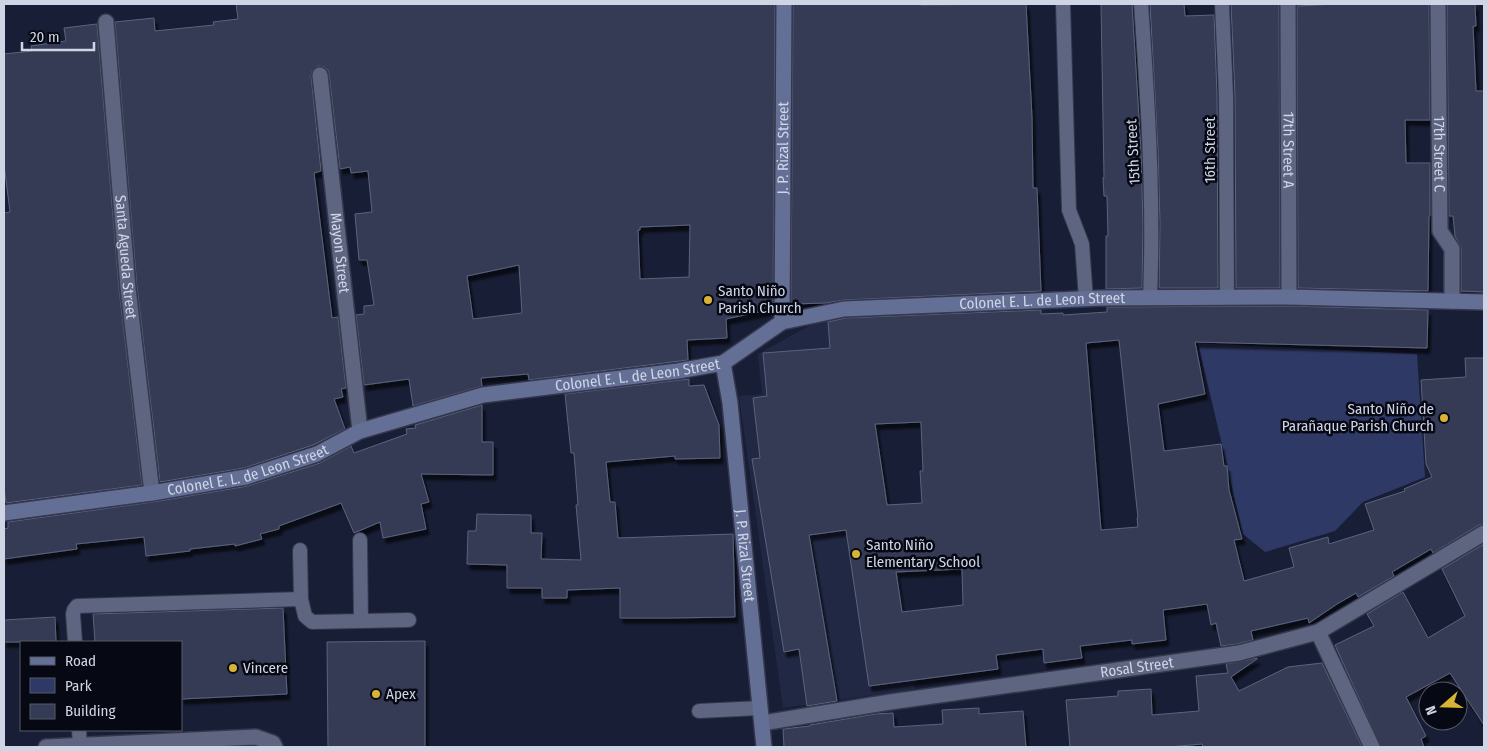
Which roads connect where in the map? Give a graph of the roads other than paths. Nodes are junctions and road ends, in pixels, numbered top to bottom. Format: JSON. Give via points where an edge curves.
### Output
{"nodes":[{"id":1,"x":784,"y":4,"type":"edge"},
{"id":2,"x":1062,"y":4,"type":"edge"},
{"id":3,"x":1141,"y":4,"type":"edge"},
{"id":4,"x":1222,"y":4,"type":"edge"},
{"id":5,"x":1288,"y":4,"type":"edge"},
{"id":6,"x":1438,"y":4,"type":"edge"},
{"id":7,"x":106,"y":22,"type":"dead end"},
{"id":8,"x":320,"y":75,"type":"dead end"},
{"id":9,"x":1289,"y":296,"type":"junction"},
{"id":10,"x":1227,"y":297,"type":"junction"},
{"id":11,"x":1150,"y":298,"type":"junction"},
{"id":12,"x":1086,"y":299,"type":"junction"},
{"id":13,"x":1452,"y":301,"type":"junction"},
{"id":14,"x":1484,"y":302,"type":"edge"},
{"id":15,"x":782,"y":322,"type":"junction"},
{"id":16,"x":723,"y":363,"type":"junction"},
{"id":17,"x":360,"y":431,"type":"junction"},
{"id":18,"x":152,"y":493,"type":"junction"},
{"id":19,"x":4,"y":513,"type":"edge"},
{"id":20,"x":1484,"y":533,"type":"edge"},
{"id":21,"x":360,"y":540,"type":"dead end"},
{"id":22,"x":300,"y":550,"type":"dead end"},
{"id":23,"x":301,"y":599,"type":"junction"},
{"id":24,"x":409,"y":620,"type":"dead end"},
{"id":25,"x":361,"y":621,"type":"junction"},
{"id":26,"x":1318,"y":632,"type":"junction"},
{"id":27,"x":74,"y":641,"type":"edge"},
{"id":28,"x":699,"y":710,"type":"dead end"},
{"id":29,"x":761,"y":716,"type":"junction"},
{"id":30,"x":79,"y":731,"type":"edge"},
{"id":31,"x":80,"y":746,"type":"junction"},
{"id":32,"x":46,"y":747,"type":"edge"},
{"id":33,"x":275,"y":747,"type":"edge"},
{"id":34,"x":764,"y":747,"type":"edge"},
{"id":35,"x":1372,"y":747,"type":"edge"}],
"edges":[{"from":1,"to":15,"type":"street","name":"J. P. Rizal Street"},
{"from":2,"to":12,"type":"lane","via":[[1068,210],[1082,244]]},
{"from":3,"to":11,"type":"lane","name":"15th Street","via":[[1152,212]]},
{"from":4,"to":10,"type":"lane","name":"16th Street"},
{"from":5,"to":9,"type":"street","name":"17th Street A"},
{"from":6,"to":13,"type":"street","name":"17th Street C","via":[[1440,231],[1452,249]]},
{"from":7,"to":18,"type":"street","name":"Santa Agueda Street","via":[[128,288]]},
{"from":8,"to":17,"type":"street","name":"Mayon Street"},
{"from":9,"to":10,"type":"street","name":"Colonel E. L. de Leon Street"},
{"from":9,"to":13,"type":"street","name":"Colonel E. L. de Leon Street"},
{"from":10,"to":11,"type":"street","name":"Colonel E. L. de Leon Street"},
{"from":11,"to":12,"type":"street","name":"Colonel E. L. de Leon Street"},
{"from":12,"to":15,"type":"street","name":"Colonel E. L. de Leon Street","via":[[844,309]]},
{"from":13,"to":14,"type":"street","name":"Colonel E. L. de Leon Street"},
{"from":15,"to":16,"type":"street","name":"Colonel E. L. de Leon Street"},
{"from":16,"to":17,"type":"street","name":"Colonel E. L. de Leon Street","via":[[678,372],[482,395]]},
{"from":16,"to":29,"type":"street","name":"J. P. Rizal Street","via":[[730,403]]},
{"from":17,"to":18,"type":"street","name":"Colonel E. L. de Leon Street","via":[[317,454],[246,477]]},
{"from":18,"to":19,"type":"street","name":"Colonel E. L. de Leon Street"},
{"from":20,"to":26,"type":"street","name":"Rosal Street"},
{"from":21,"to":25,"type":"lane"},
{"from":22,"to":23,"type":"lane"},
{"from":23,"to":25,"type":"lane","via":[[305,616],[312,622]]},
{"from":23,"to":27,"type":"lane","via":[[77,606],[73,614]]},
{"from":24,"to":25,"type":"lane"},
{"from":26,"to":29,"type":"street","name":"Rosal Street","via":[[1239,653],[890,702]]},
{"from":26,"to":35,"type":"street"},
{"from":28,"to":29,"type":"lane"},
{"from":29,"to":34,"type":"street","name":"J. P. Rizal Street"},
{"from":30,"to":31,"type":"lane"},
{"from":31,"to":32,"type":"street"},
{"from":31,"to":33,"type":"street","via":[[256,738],[273,743]]}]}
